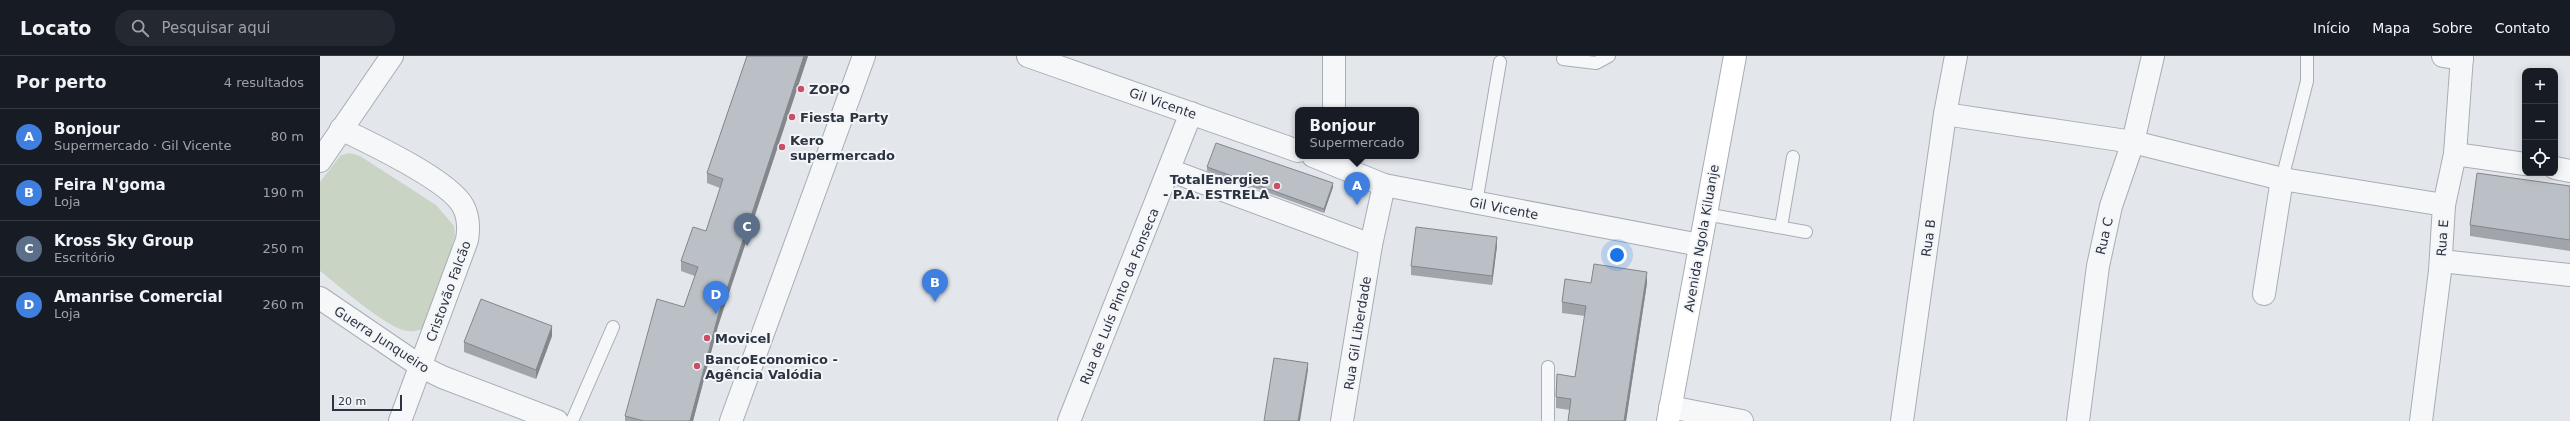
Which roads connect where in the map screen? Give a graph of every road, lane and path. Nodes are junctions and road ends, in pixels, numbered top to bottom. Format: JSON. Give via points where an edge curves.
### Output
{"nodes":[{"id":1,"x":392,"y":56,"type":"edge"},
{"id":2,"x":864,"y":56,"type":"edge"},
{"id":3,"x":1028,"y":56,"type":"edge"},
{"id":4,"x":1334,"y":56,"type":"edge"},
{"id":5,"x":1609,"y":56,"type":"edge"},
{"id":6,"x":1735,"y":56,"type":"edge"},
{"id":7,"x":1956,"y":56,"type":"edge"},
{"id":8,"x":2153,"y":56,"type":"edge"},
{"id":9,"x":2307,"y":56,"type":"edge"},
{"id":10,"x":2456,"y":57,"type":"edge"},
{"id":11,"x":1563,"y":59,"type":"dead end"},
{"id":12,"x":1500,"y":62,"type":"dead end"},
{"id":13,"x":1334,"y":107,"type":"edge"},
{"id":14,"x":1191,"y":113,"type":"junction"},
{"id":15,"x":1945,"y":114,"type":"junction"},
{"id":16,"x":342,"y":129,"type":"junction"},
{"id":17,"x":2134,"y":142,"type":"junction"},
{"id":18,"x":1295,"y":150,"type":"edge"},
{"id":19,"x":2455,"y":154,"type":"junction"},
{"id":20,"x":1793,"y":157,"type":"dead end"},
{"id":21,"x":1333,"y":160,"type":"edge"},
{"id":22,"x":320,"y":161,"type":"edge"},
{"id":23,"x":2522,"y":164,"type":"edge"},
{"id":24,"x":2558,"y":169,"type":"edge"},
{"id":25,"x":1169,"y":170,"type":"junction"},
{"id":26,"x":2570,"y":171,"type":"edge"},
{"id":27,"x":2282,"y":179,"type":"junction"},
{"id":28,"x":1384,"y":185,"type":"junction"},
{"id":29,"x":1476,"y":203,"type":"junction"},
{"id":30,"x":2444,"y":206,"type":"junction"},
{"id":31,"x":1705,"y":214,"type":"junction"},
{"id":32,"x":1781,"y":227,"type":"junction"},
{"id":33,"x":1806,"y":232,"type":"dead end"},
{"id":34,"x":1371,"y":245,"type":"junction"},
{"id":35,"x":1700,"y":245,"type":"junction"},
{"id":36,"x":2441,"y":261,"type":"junction"},
{"id":37,"x":2570,"y":275,"type":"edge"},
{"id":38,"x":2264,"y":294,"type":"dead end"},
{"id":39,"x":320,"y":298,"type":"edge"},
{"id":40,"x":613,"y":328,"type":"dead end"},
{"id":41,"x":420,"y":366,"type":"junction"},
{"id":42,"x":1548,"y":367,"type":"dead end"},
{"id":43,"x":1669,"y":414,"type":"edge"},
{"id":44,"x":400,"y":421,"type":"edge"},
{"id":45,"x":557,"y":421,"type":"edge"},
{"id":46,"x":572,"y":421,"type":"edge"},
{"id":47,"x":731,"y":421,"type":"edge"},
{"id":48,"x":1069,"y":421,"type":"edge"},
{"id":49,"x":1342,"y":421,"type":"edge"},
{"id":50,"x":1548,"y":421,"type":"edge"},
{"id":51,"x":1742,"y":421,"type":"edge"},
{"id":52,"x":1902,"y":421,"type":"edge"},
{"id":53,"x":2078,"y":421,"type":"edge"},
{"id":54,"x":2421,"y":421,"type":"edge"}],
"edges":[{"from":1,"to":16,"type":"street"},
{"from":2,"to":47,"type":"street"},
{"from":3,"to":14,"type":"street","name":"Gil Vicente"},
{"from":4,"to":13,"type":"street"},
{"from":5,"to":11,"type":"lane","via":[[1596,62]]},
{"from":6,"to":31,"type":"main road","name":"Avenida Ngola Kiluanje"},
{"from":7,"to":15,"type":"street","name":"Rua B"},
{"from":8,"to":17,"type":"street","name":"Rua C"},
{"from":9,"to":27,"type":"lane","via":[[2307,81]]},
{"from":10,"to":19,"type":"street","name":"Rua E"},
{"from":12,"to":29,"type":"lane"},
{"from":14,"to":18,"type":"street","name":"Gil Vicente"},
{"from":14,"to":25,"type":"street","name":"Rua de Luís Pinto da Fonseca"},
{"from":15,"to":17,"type":"street"},
{"from":15,"to":52,"type":"street","name":"Rua B"},
{"from":16,"to":22,"type":"street"},
{"from":16,"to":41,"type":"street","name":"Cristovão Falcão","via":[[440,184],[456,196],[467,218],[467,240]]},
{"from":17,"to":27,"type":"street"},
{"from":17,"to":53,"type":"street","name":"Rua C","via":[[2111,206],[2098,266]]},
{"from":19,"to":23,"type":"street"},
{"from":19,"to":30,"type":"street","name":"Rua E"},
{"from":20,"to":32,"type":"lane"},
{"from":21,"to":28,"type":"street","name":"Gil Vicente"},
{"from":24,"to":26,"type":"street"},
{"from":25,"to":34,"type":"street"},
{"from":25,"to":48,"type":"street","name":"Rua de Luís Pinto da Fonseca"},
{"from":27,"to":30,"type":"street"},
{"from":27,"to":38,"type":"street"},
{"from":28,"to":29,"type":"street","name":"Gil Vicente"},
{"from":28,"to":34,"type":"street","name":"Rua Gil Liberdade"},
{"from":29,"to":35,"type":"street","name":"Gil Vicente"},
{"from":30,"to":36,"type":"street","name":"Rua E"},
{"from":31,"to":32,"type":"lane"},
{"from":31,"to":35,"type":"main road","name":"Avenida Ngola Kiluanje"},
{"from":32,"to":33,"type":"lane"},
{"from":34,"to":49,"type":"street","name":"Rua Gil Liberdade"},
{"from":35,"to":43,"type":"main road","name":"Avenida Ngola Kiluanje"},
{"from":36,"to":37,"type":"street"},
{"from":36,"to":54,"type":"street","name":"Rua E"},
{"from":39,"to":41,"type":"street","name":"Guerra Junqueiro"},
{"from":40,"to":46,"type":"lane"},
{"from":41,"to":44,"type":"street","name":"Cristovão Falcão"},
{"from":41,"to":45,"type":"street","name":"Guerra Junqueiro","via":[[442,377]]},
{"from":42,"to":50,"type":"lane"},
{"from":43,"to":51,"type":"street"}]}
